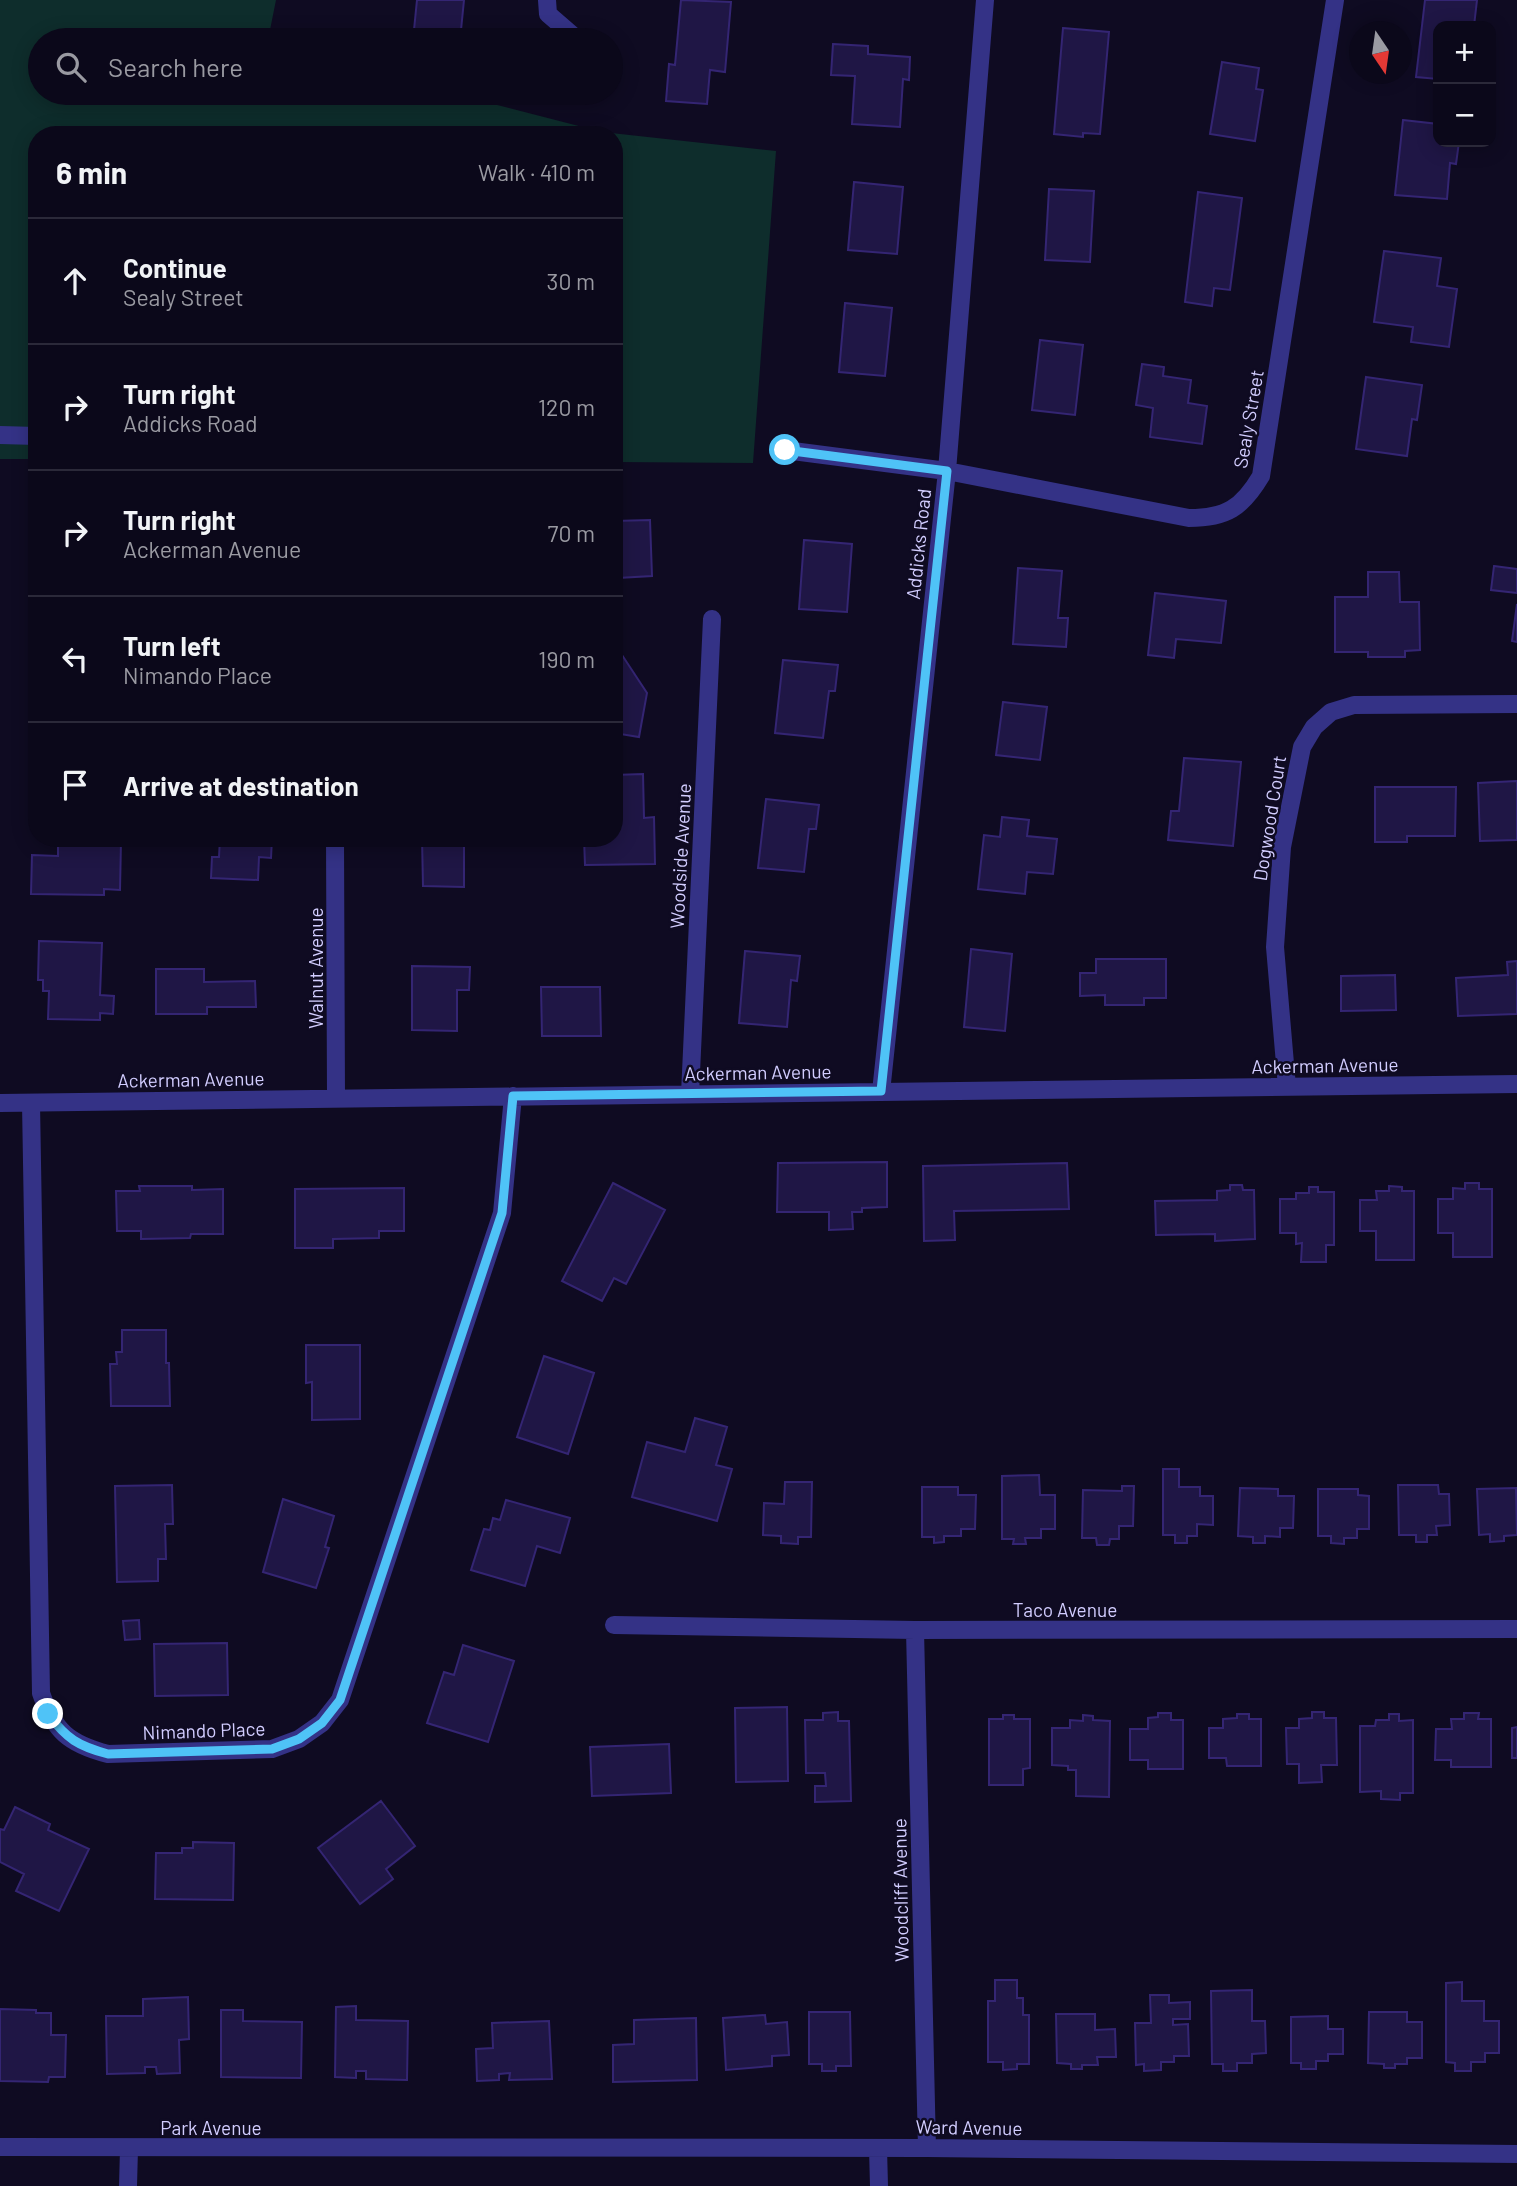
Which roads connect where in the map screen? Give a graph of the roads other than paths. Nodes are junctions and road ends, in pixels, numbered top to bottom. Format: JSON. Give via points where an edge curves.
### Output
{"nodes":[{"id":1,"x":547,"y":0,"type":"edge"},
{"id":2,"x":985,"y":0,"type":"edge"},
{"id":3,"x":1335,"y":0,"type":"edge"},
{"id":4,"x":564,"y":28,"type":"edge"},
{"id":5,"x":0,"y":435,"type":"edge"},
{"id":6,"x":28,"y":436,"type":"edge"},
{"id":7,"x":785,"y":450,"type":"dead end"},
{"id":8,"x":947,"y":471,"type":"junction"},
{"id":9,"x":712,"y":619,"type":"dead end"},
{"id":10,"x":1517,"y":704,"type":"edge"},
{"id":11,"x":335,"y":847,"type":"edge"},
{"id":12,"x":1517,"y":1084,"type":"edge"},
{"id":13,"x":1287,"y":1087,"type":"junction"},
{"id":14,"x":881,"y":1091,"type":"junction"},
{"id":15,"x":690,"y":1094,"type":"junction"},
{"id":16,"x":513,"y":1096,"type":"junction"},
{"id":17,"x":336,"y":1098,"type":"junction"},
{"id":18,"x":0,"y":1103,"type":"edge"},
{"id":19,"x":31,"y":1103,"type":"junction"},
{"id":20,"x":614,"y":1625,"type":"dead end"},
{"id":21,"x":1517,"y":1629,"type":"edge"},
{"id":22,"x":915,"y":1630,"type":"junction"},
{"id":23,"x":0,"y":2147,"type":"edge"},
{"id":24,"x":421,"y":2148,"type":"joint"},
{"id":25,"x":878,"y":2148,"type":"junction"},
{"id":26,"x":928,"y":2148,"type":"junction"},
{"id":27,"x":129,"y":2149,"type":"junction"},
{"id":28,"x":1517,"y":2154,"type":"edge"},
{"id":29,"x":128,"y":2186,"type":"edge"},
{"id":30,"x":879,"y":2186,"type":"edge"}],
"edges":[{"from":1,"to":4,"type":"street","via":[[548,14]]},
{"from":2,"to":8,"type":"street","name":"Addicks Road"},
{"from":3,"to":8,"type":"street","name":"Sealy Street","via":[[1261,476],[1248,497],[1210,518],[1189,518]]},
{"from":5,"to":6,"type":"street"},
{"from":7,"to":8,"type":"street","name":"Sealy Street"},
{"from":8,"to":14,"type":"street","name":"Addicks Road"},
{"from":9,"to":15,"type":"street","name":"Woodside Avenue"},
{"from":10,"to":13,"type":"street","name":"Dogwood Court","via":[[1354,705],[1331,712],[1314,727],[1302,747],[1278,879],[1275,947]]},
{"from":11,"to":17,"type":"street","name":"Walnut Avenue"},
{"from":12,"to":13,"type":"street","name":"Ackerman Avenue"},
{"from":13,"to":14,"type":"street","name":"Ackerman Avenue"},
{"from":14,"to":15,"type":"street","name":"Ackerman Avenue"},
{"from":15,"to":16,"type":"street","name":"Ackerman Avenue"},
{"from":16,"to":17,"type":"street","name":"Ackerman Avenue"},
{"from":16,"to":19,"type":"street","name":"Nimando Place","via":[[502,1213],[340,1700],[322,1723],[299,1739],[272,1749],[108,1754],[83,1748],[64,1734],[48,1714],[41,1693]]},
{"from":17,"to":19,"type":"street","name":"Ackerman Avenue"},
{"from":18,"to":19,"type":"street","name":"Ackerman Avenue"},
{"from":20,"to":22,"type":"street","name":"Taco Avenue"},
{"from":21,"to":22,"type":"street","name":"Taco Avenue"},
{"from":22,"to":26,"type":"street","name":"Woodcliff Avenue"},
{"from":23,"to":27,"type":"street","name":"Park Avenue"},
{"from":24,"to":25,"type":"street","name":"Ward Avenue"},
{"from":24,"to":27,"type":"street","name":"Park Avenue"},
{"from":25,"to":26,"type":"street","name":"Ward Avenue"},
{"from":25,"to":30,"type":"street"},
{"from":26,"to":28,"type":"street","name":"Ward Avenue"},
{"from":27,"to":29,"type":"street"}]}
